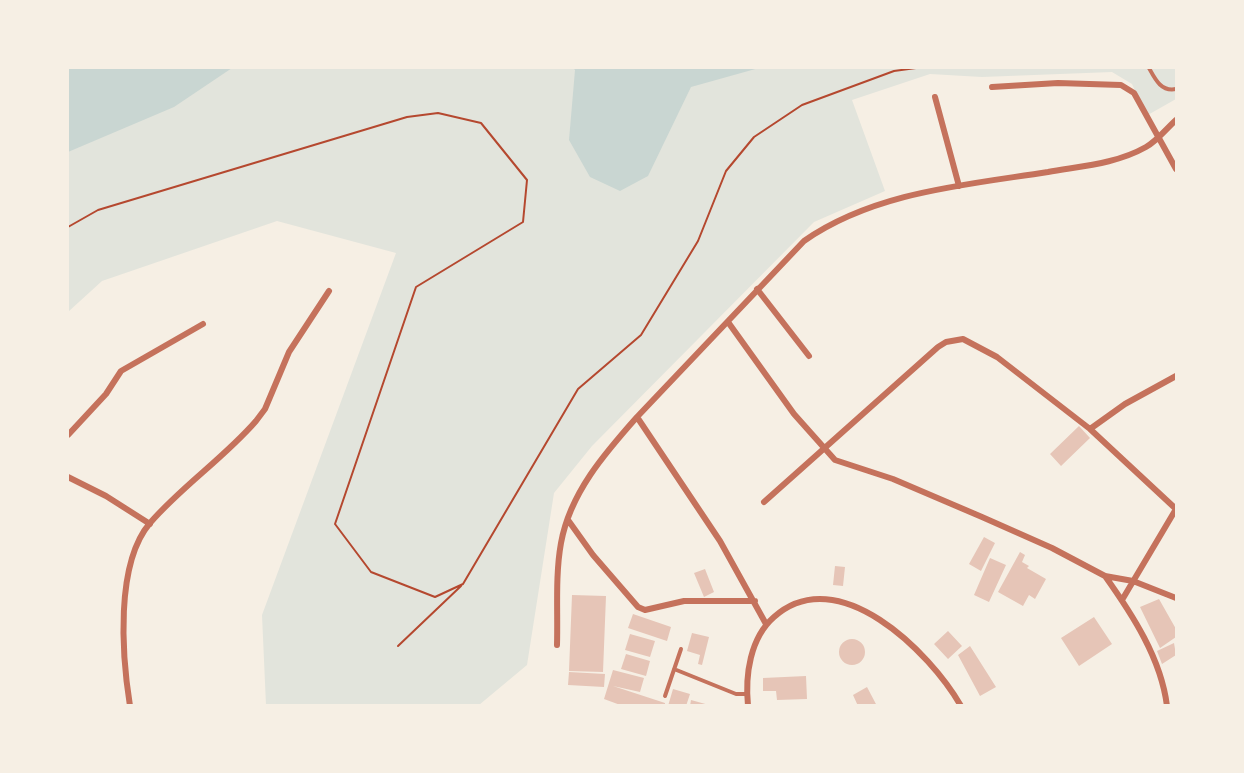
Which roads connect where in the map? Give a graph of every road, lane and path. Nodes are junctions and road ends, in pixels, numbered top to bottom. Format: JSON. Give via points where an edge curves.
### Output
{"nodes":[{"id":1,"x":916,"y":68,"type":"edge"},
{"id":2,"x":1149,"y":68,"type":"edge"},
{"id":3,"x":992,"y":87,"type":"dead end"},
{"id":4,"x":1176,"y":89,"type":"edge"},
{"id":5,"x":935,"y":97,"type":"dead end"},
{"id":6,"x":1176,"y":120,"type":"edge"},
{"id":7,"x":1158,"y":138,"type":"junction"},
{"id":8,"x":1176,"y":169,"type":"edge"},
{"id":9,"x":959,"y":186,"type":"junction"},
{"id":10,"x":68,"y":227,"type":"edge"},
{"id":11,"x":757,"y":289,"type":"junction"},
{"id":12,"x":329,"y":291,"type":"dead end"},
{"id":13,"x":728,"y":322,"type":"junction"},
{"id":14,"x":203,"y":324,"type":"dead end"},
{"id":15,"x":809,"y":356,"type":"dead end"},
{"id":16,"x":1176,"y":376,"type":"edge"},
{"id":17,"x":638,"y":417,"type":"junction"},
{"id":18,"x":1090,"y":429,"type":"junction"},
{"id":19,"x":68,"y":435,"type":"edge"},
{"id":20,"x":825,"y":450,"type":"junction"},
{"id":21,"x":68,"y":477,"type":"edge"},
{"id":22,"x":764,"y":501,"type":"dead end"},
{"id":23,"x":1176,"y":509,"type":"edge"},
{"id":24,"x":568,"y":520,"type":"junction"},
{"id":25,"x":150,"y":524,"type":"junction"},
{"id":26,"x":1105,"y":576,"type":"junction"},
{"id":27,"x":1133,"y":581,"type":"junction"},
{"id":28,"x":463,"y":584,"type":"junction"},
{"id":29,"x":1176,"y":598,"type":"edge"},
{"id":30,"x":1122,"y":600,"type":"junction"},
{"id":31,"x":754,"y":601,"type":"junction"},
{"id":32,"x":766,"y":624,"type":"junction"},
{"id":33,"x":557,"y":645,"type":"dead end"},
{"id":34,"x":398,"y":646,"type":"dead end"},
{"id":35,"x":681,"y":648,"type":"dead end"},
{"id":36,"x":674,"y":669,"type":"junction"},
{"id":37,"x":747,"y":694,"type":"junction"},
{"id":38,"x":665,"y":696,"type":"dead end"},
{"id":39,"x":130,"y":705,"type":"edge"},
{"id":40,"x":748,"y":705,"type":"edge"},
{"id":41,"x":960,"y":705,"type":"edge"},
{"id":42,"x":1167,"y":705,"type":"edge"}],
"edges":[{"from":1,"to":28,"type":"path","via":[[894,71],[802,105],[754,137],[726,171],[698,241],[641,335],[578,389]]},
{"from":2,"to":4,"type":"lane","via":[[1161,86]]},
{"from":3,"to":7,"type":"street","via":[[1122,85],[1134,93]]},
{"from":5,"to":9,"type":"street"},
{"from":6,"to":7,"type":"street"},
{"from":7,"to":8,"type":"street"},
{"from":7,"to":9,"type":"street","via":[[1135,153],[1107,162]]},
{"from":9,"to":11,"type":"street","via":[[882,203],[835,221],[804,242]]},
{"from":10,"to":28,"type":"path","via":[[98,210],[407,117],[438,113],[481,123],[527,180],[524,222],[416,287],[335,524],[371,572],[435,597]]},
{"from":11,"to":13,"type":"street"},
{"from":11,"to":15,"type":"street"},
{"from":12,"to":25,"type":"street","via":[[289,352],[256,422]]},
{"from":13,"to":17,"type":"street"},
{"from":13,"to":20,"type":"street"},
{"from":14,"to":19,"type":"street","via":[[121,371],[106,394]]},
{"from":16,"to":18,"type":"street"},
{"from":17,"to":24,"type":"street","via":[[595,468]]},
{"from":17,"to":31,"type":"street","via":[[708,521]]},
{"from":18,"to":20,"type":"street","via":[[997,357],[956,338],[938,347]]},
{"from":18,"to":23,"type":"street"},
{"from":20,"to":22,"type":"street"},
{"from":20,"to":26,"type":"street","via":[[843,464],[893,479],[982,517]]},
{"from":21,"to":25,"type":"street"},
{"from":23,"to":27,"type":"street"},
{"from":24,"to":31,"type":"street","via":[[638,607],[645,610],[684,601]]},
{"from":24,"to":33,"type":"street","via":[[561,543]]},
{"from":25,"to":39,"type":"street","via":[[133,555],[123,629]]},
{"from":26,"to":27,"type":"street"},
{"from":26,"to":30,"type":"street"},
{"from":27,"to":29,"type":"street"},
{"from":27,"to":30,"type":"street"},
{"from":28,"to":34,"type":"path"},
{"from":30,"to":42,"type":"street","via":[[1156,666]]},
{"from":31,"to":32,"type":"street"},
{"from":32,"to":37,"type":"street","via":[[750,659]]},
{"from":32,"to":41,"type":"street","via":[[790,605],[806,600],[824,599],[856,607],[906,639],[949,686]]},
{"from":35,"to":36,"type":"lane"},
{"from":36,"to":37,"type":"lane","via":[[736,694]]},
{"from":36,"to":38,"type":"lane"},
{"from":37,"to":40,"type":"street"}]}
